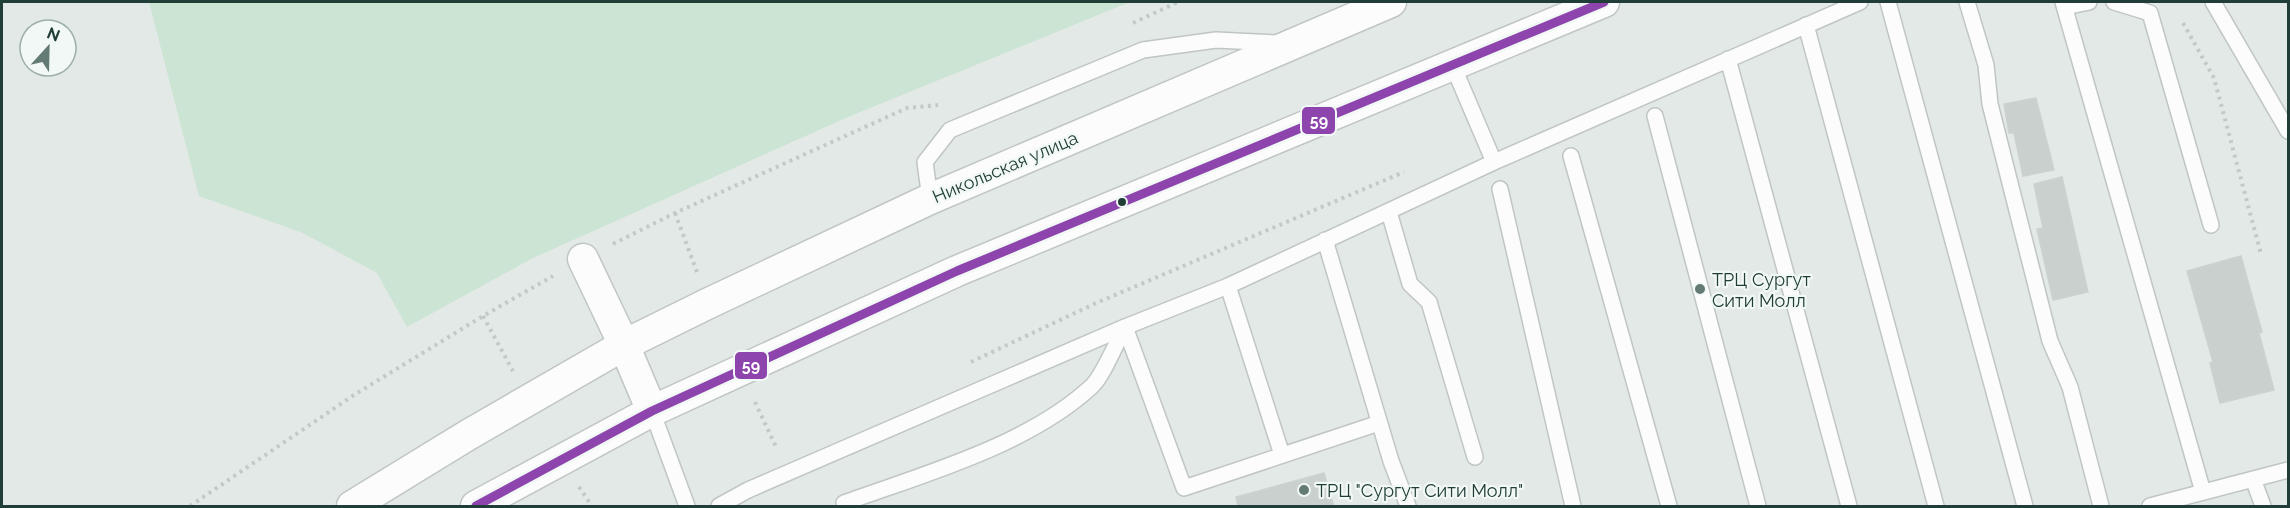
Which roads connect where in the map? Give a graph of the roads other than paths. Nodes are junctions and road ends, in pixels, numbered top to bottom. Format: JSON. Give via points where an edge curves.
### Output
{"nodes":[{"id":1,"x":1391,"y":2,"type":"edge"},
{"id":2,"x":1604,"y":2,"type":"edge"},
{"id":3,"x":1860,"y":2,"type":"edge"},
{"id":4,"x":1888,"y":2,"type":"edge"},
{"id":5,"x":1967,"y":2,"type":"edge"},
{"id":6,"x":2089,"y":2,"type":"edge"},
{"id":7,"x":2114,"y":2,"type":"edge"},
{"id":8,"x":2213,"y":2,"type":"edge"},
{"id":9,"x":2064,"y":4,"type":"edge"},
{"id":10,"x":1806,"y":25,"type":"junction"},
{"id":11,"x":1289,"y":44,"type":"junction"},
{"id":12,"x":1728,"y":59,"type":"junction"},
{"id":13,"x":1453,"y":66,"type":"junction"},
{"id":14,"x":1655,"y":116,"type":"dead end"},
{"id":15,"x":2289,"y":131,"type":"edge"},
{"id":16,"x":1571,"y":156,"type":"dead end"},
{"id":17,"x":1494,"y":162,"type":"junction"},
{"id":18,"x":1500,"y":189,"type":"dead end"},
{"id":19,"x":930,"y":199,"type":"junction"},
{"id":20,"x":1389,"y":212,"type":"junction"},
{"id":21,"x":2211,"y":225,"type":"dead end"},
{"id":22,"x":1325,"y":240,"type":"junction"},
{"id":23,"x":583,"y":259,"type":"road end"},
{"id":24,"x":1228,"y":286,"type":"junction"},
{"id":25,"x":1125,"y":327,"type":"junction"},
{"id":26,"x":624,"y":345,"type":"junction"},
{"id":27,"x":652,"y":411,"type":"junction"},
{"id":28,"x":1379,"y":423,"type":"junction"},
{"id":29,"x":1282,"y":455,"type":"junction"},
{"id":30,"x":1475,"y":457,"type":"dead end"},
{"id":31,"x":2289,"y":470,"type":"edge"},
{"id":32,"x":2253,"y":479,"type":"junction"},
{"id":33,"x":2203,"y":492,"type":"junction"},
{"id":34,"x":844,"y":503,"type":"dead end"},
{"id":35,"x":352,"y":507,"type":"edge"},
{"id":36,"x":476,"y":507,"type":"edge"},
{"id":37,"x":687,"y":507,"type":"edge"},
{"id":38,"x":719,"y":507,"type":"edge"},
{"id":39,"x":1408,"y":507,"type":"edge"},
{"id":40,"x":1573,"y":507,"type":"edge"},
{"id":41,"x":1669,"y":507,"type":"edge"},
{"id":42,"x":1758,"y":507,"type":"edge"},
{"id":43,"x":1849,"y":507,"type":"edge"},
{"id":44,"x":1936,"y":507,"type":"edge"},
{"id":45,"x":2025,"y":507,"type":"edge"},
{"id":46,"x":2101,"y":507,"type":"edge"},
{"id":47,"x":2150,"y":507,"type":"edge"},
{"id":48,"x":2263,"y":507,"type":"edge"}],
"edges":[{"from":1,"to":11,"type":"street","name":"Никольская улица"},
{"from":2,"to":13,"type":"street"},
{"from":3,"to":10,"type":"lane"},
{"from":4,"to":45,"type":"lane"},
{"from":5,"to":46,"type":"lane","via":[[1986,65],[1990,104],[2050,341],[2070,387]]},
{"from":6,"to":9,"type":"lane"},
{"from":7,"to":21,"type":"lane","via":[[2150,13]]},
{"from":8,"to":15,"type":"lane"},
{"from":9,"to":33,"type":"lane"},
{"from":10,"to":12,"type":"lane"},
{"from":10,"to":44,"type":"lane"},
{"from":11,"to":19,"type":"street","name":"Никольская улица"},
{"from":11,"to":19,"type":"lane","via":[[1216,40],[1143,50],[950,130],[925,162]]},
{"from":12,"to":17,"type":"lane"},
{"from":12,"to":43,"type":"lane"},
{"from":13,"to":17,"type":"lane"},
{"from":13,"to":27,"type":"street","via":[[957,271]]},
{"from":14,"to":42,"type":"lane"},
{"from":16,"to":41,"type":"lane"},
{"from":17,"to":20,"type":"lane"},
{"from":18,"to":40,"type":"lane"},
{"from":19,"to":26,"type":"street","name":"Никольская улица"},
{"from":20,"to":22,"type":"lane"},
{"from":20,"to":30,"type":"lane","via":[[1410,284],[1430,302]]},
{"from":22,"to":24,"type":"lane"},
{"from":22,"to":28,"type":"lane"},
{"from":23,"to":26,"type":"street"},
{"from":24,"to":25,"type":"lane"},
{"from":24,"to":29,"type":"lane"},
{"from":25,"to":29,"type":"lane","via":[[1184,488]]},
{"from":25,"to":34,"type":"lane","via":[[1093,385],[1048,419],[983,453]]},
{"from":25,"to":38,"type":"lane","via":[[747,490]]},
{"from":26,"to":27,"type":"street"},
{"from":26,"to":35,"type":"street","name":"Никольская улица"},
{"from":27,"to":36,"type":"street"},
{"from":27,"to":37,"type":"lane"},
{"from":28,"to":29,"type":"lane"},
{"from":28,"to":39,"type":"lane"},
{"from":31,"to":32,"type":"lane"},
{"from":32,"to":33,"type":"lane"},
{"from":32,"to":48,"type":"lane"},
{"from":33,"to":47,"type":"lane"}]}
